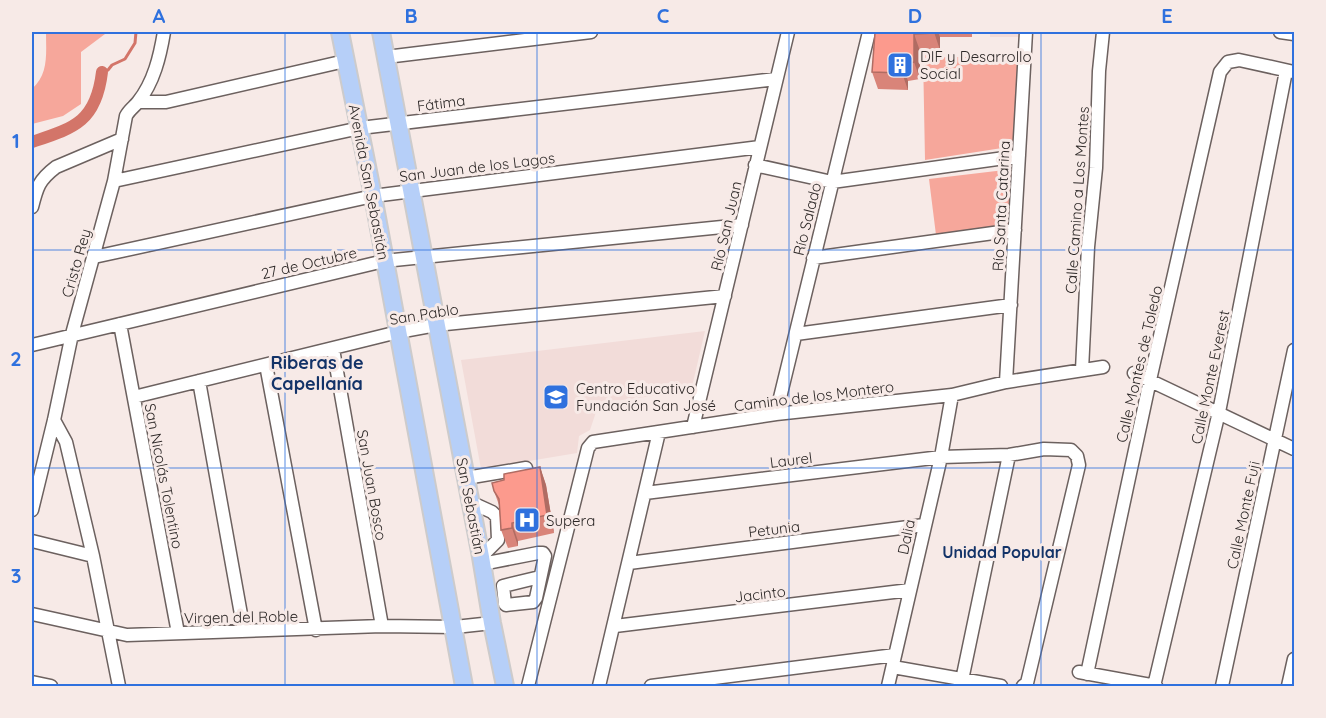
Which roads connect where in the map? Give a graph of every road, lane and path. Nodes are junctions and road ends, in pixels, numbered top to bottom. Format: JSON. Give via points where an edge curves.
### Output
{"nodes":[{"id":1,"x":164,"y":32,"type":"edge"},
{"id":2,"x":340,"y":32,"type":"edge"},
{"id":3,"x":381,"y":32,"type":"edge"},
{"id":4,"x":591,"y":32,"type":"edge"},
{"id":5,"x":788,"y":32,"type":"edge"},
{"id":6,"x":869,"y":32,"type":"edge"},
{"id":7,"x":1026,"y":32,"type":"edge"},
{"id":8,"x":1103,"y":32,"type":"edge"},
{"id":9,"x":1280,"y":32,"type":"edge"},
{"id":10,"x":1294,"y":34,"type":"edge"},
{"id":11,"x":386,"y":57,"type":"junction"},
{"id":12,"x":345,"y":62,"type":"junction"},
{"id":13,"x":1290,"y":72,"type":"edge"},
{"id":14,"x":776,"y":79,"type":"junction"},
{"id":15,"x":138,"y":102,"type":"junction"},
{"id":16,"x":398,"y":123,"type":"junction"},
{"id":17,"x":360,"y":128,"type":"junction"},
{"id":18,"x":122,"y":139,"type":"junction"},
{"id":19,"x":760,"y":147,"type":"junction"},
{"id":20,"x":1018,"y":156,"type":"junction"},
{"id":21,"x":755,"y":165,"type":"junction"},
{"id":22,"x":114,"y":181,"type":"junction"},
{"id":23,"x":831,"y":182,"type":"junction"},
{"id":24,"x":411,"y":190,"type":"junction"},
{"id":25,"x":373,"y":196,"type":"junction"},
{"id":26,"x":32,"y":207,"type":"edge"},
{"id":27,"x":742,"y":225,"type":"junction"},
{"id":28,"x":1015,"y":230,"type":"junction"},
{"id":29,"x":423,"y":256,"type":"junction"},
{"id":30,"x":94,"y":257,"type":"junction"},
{"id":31,"x":813,"y":258,"type":"junction"},
{"id":32,"x":384,"y":261,"type":"junction"},
{"id":33,"x":725,"y":296,"type":"junction"},
{"id":34,"x":1011,"y":305,"type":"junction"},
{"id":35,"x":120,"y":324,"type":"junction"},
{"id":36,"x":436,"y":325,"type":"junction"},
{"id":37,"x":398,"y":332,"type":"junction"},
{"id":38,"x":72,"y":334,"type":"junction"},
{"id":39,"x":796,"y":334,"type":"junction"},
{"id":40,"x":32,"y":345,"type":"edge"},
{"id":41,"x":333,"y":349,"type":"junction"},
{"id":42,"x":1294,"y":350,"type":"edge"},
{"id":43,"x":266,"y":365,"type":"junction"},
{"id":44,"x":1103,"y":367,"type":"dead end"},
{"id":45,"x":1082,"y":370,"type":"junction"},
{"id":46,"x":1134,"y":373,"type":"dead end"},
{"id":47,"x":1150,"y":380,"type":"junction"},
{"id":48,"x":199,"y":381,"type":"junction"},
{"id":49,"x":1006,"y":382,"type":"junction"},
{"id":50,"x":952,"y":394,"type":"junction"},
{"id":51,"x":134,"y":397,"type":"junction"},
{"id":52,"x":1219,"y":412,"type":"junction"},
{"id":53,"x":776,"y":414,"type":"junction"},
{"id":54,"x":54,"y":420,"type":"junction"},
{"id":55,"x":693,"y":427,"type":"junction"},
{"id":56,"x":659,"y":432,"type":"junction"},
{"id":57,"x":1275,"y":440,"type":"junction"},
{"id":58,"x":1294,"y":449,"type":"edge"},
{"id":59,"x":1010,"y":455,"type":"junction"},
{"id":60,"x":940,"y":457,"type":"junction"},
{"id":61,"x":526,"y":468,"type":"edge"},
{"id":62,"x":466,"y":478,"type":"junction"},
{"id":63,"x":645,"y":493,"type":"junction"},
{"id":64,"x":470,"y":502,"type":"junction"},
{"id":65,"x":32,"y":510,"type":"edge"},
{"id":66,"x":924,"y":525,"type":"junction"},
{"id":67,"x":32,"y":541,"type":"edge"},
{"id":68,"x":93,"y":556,"type":"junction"},
{"id":69,"x":482,"y":560,"type":"junction"},
{"id":70,"x":629,"y":563,"type":"junction"},
{"id":71,"x":540,"y":577,"type":"dead end"},
{"id":72,"x":910,"y":590,"type":"junction"},
{"id":73,"x":32,"y":614,"type":"edge"},
{"id":74,"x":492,"y":623,"type":"junction"},
{"id":75,"x":382,"y":626,"type":"junction"},
{"id":76,"x":615,"y":626,"type":"junction"},
{"id":77,"x":454,"y":627,"type":"junction"},
{"id":78,"x":316,"y":630,"type":"junction"},
{"id":79,"x":108,"y":632,"type":"junction"},
{"id":80,"x":244,"y":632,"type":"junction"},
{"id":81,"x":178,"y":633,"type":"junction"},
{"id":82,"x":1294,"y":659,"type":"edge"},
{"id":83,"x":894,"y":661,"type":"junction"},
{"id":84,"x":962,"y":680,"type":"junction"},
{"id":85,"x":32,"y":682,"type":"edge"},
{"id":86,"x":1025,"y":685,"type":"edge"},
{"id":87,"x":1155,"y":686,"type":"edge"},
{"id":88,"x":51,"y":687,"type":"edge"},
{"id":89,"x":119,"y":687,"type":"edge"},
{"id":90,"x":464,"y":687,"type":"edge"},
{"id":91,"x":505,"y":687,"type":"edge"},
{"id":92,"x":528,"y":687,"type":"edge"},
{"id":93,"x":599,"y":687,"type":"edge"},
{"id":94,"x":651,"y":687,"type":"edge"},
{"id":95,"x":888,"y":687,"type":"edge"},
{"id":96,"x":1000,"y":687,"type":"edge"},
{"id":97,"x":1222,"y":687,"type":"edge"},
{"id":98,"x":1288,"y":687,"type":"edge"}],
"edges":[{"from":1,"to":15,"type":"street","name":"Cristo Rey","via":[[156,69]]},
{"from":2,"to":12,"type":"main road","name":"Avenida San Sebastián"},
{"from":3,"to":11,"type":"main road"},
{"from":4,"to":11,"type":"street"},
{"from":5,"to":14,"type":"street","name":"Río San Juan"},
{"from":6,"to":23,"type":"street","name":"Río Salado"},
{"from":7,"to":20,"type":"street","name":"Río Santa Catarina"},
{"from":8,"to":45,"type":"street","name":"Calle Camino a Los Montes"},
{"from":9,"to":10,"type":"street"},
{"from":11,"to":16,"type":"main road"},
{"from":12,"to":15,"type":"street","via":[[166,102]]},
{"from":12,"to":17,"type":"main road","name":"Avenida San Sebastián"},
{"from":13,"to":47,"type":"street","name":"Calle Montes de Toledo","via":[[1239,60],[1228,62],[1221,72]]},
{"from":13,"to":52,"type":"street","name":"Calle Monte Everest"},
{"from":14,"to":16,"type":"street","name":"Fátima"},
{"from":14,"to":19,"type":"street","name":"Río San Juan"},
{"from":15,"to":18,"type":"street","name":"Cristo Rey","via":[[126,116]]},
{"from":16,"to":17,"type":"street","name":"Fátima"},
{"from":16,"to":24,"type":"main road"},
{"from":17,"to":22,"type":"street","name":"Fátima"},
{"from":17,"to":25,"type":"main road","name":"Avenida San Sebastián"},
{"from":18,"to":22,"type":"street","name":"Cristo Rey"},
{"from":18,"to":26,"type":"street","via":[[56,167],[37,185]]},
{"from":19,"to":21,"type":"street","name":"Río San Juan"},
{"from":19,"to":24,"type":"street","name":"San Juan de los Lagos"},
{"from":20,"to":23,"type":"street"},
{"from":20,"to":28,"type":"street","name":"Río Santa Catarina"},
{"from":21,"to":23,"type":"street"},
{"from":21,"to":27,"type":"street","name":"Río San Juan"},
{"from":22,"to":30,"type":"street","name":"Cristo Rey"},
{"from":23,"to":31,"type":"street","name":"Río Salado"},
{"from":24,"to":25,"type":"street","name":"San Juan de los Lagos"},
{"from":24,"to":29,"type":"main road"},
{"from":25,"to":30,"type":"street","name":"San Juan de los Lagos"},
{"from":25,"to":32,"type":"main road","name":"Avenida San Sebastián"},
{"from":27,"to":29,"type":"street","name":"27 de Octubre"},
{"from":27,"to":33,"type":"street","name":"Río San Juan"},
{"from":28,"to":31,"type":"street"},
{"from":28,"to":34,"type":"street","name":"Río Santa Catarina"},
{"from":29,"to":32,"type":"street","name":"27 de Octubre"},
{"from":29,"to":36,"type":"main road"},
{"from":30,"to":38,"type":"street","name":"Cristo Rey"},
{"from":31,"to":39,"type":"street","name":"Río Salado"},
{"from":32,"to":35,"type":"street","name":"27 de Octubre"},
{"from":32,"to":37,"type":"main road","name":"Avenida San Sebastián"},
{"from":33,"to":36,"type":"street","name":"San Pablo"},
{"from":33,"to":55,"type":"street","name":"Río San Juan"},
{"from":34,"to":39,"type":"street"},
{"from":34,"to":49,"type":"street","name":"Río Santa Catarina"},
{"from":35,"to":38,"type":"street","name":"27 de Octubre"},
{"from":35,"to":51,"type":"street","name":"San Nicolás Tolentino"},
{"from":36,"to":37,"type":"street","name":"San Pablo"},
{"from":36,"to":62,"type":"main road","name":"San Sebastián"},
{"from":37,"to":41,"type":"street","name":"San Pablo"},
{"from":37,"to":77,"type":"main road"},
{"from":38,"to":40,"type":"street","name":"27 de Octubre"},
{"from":38,"to":54,"type":"street","name":"Cristo Rey"},
{"from":39,"to":53,"type":"street","name":"Río Salado"},
{"from":41,"to":43,"type":"street","name":"San Pablo"},
{"from":41,"to":75,"type":"street","name":"San Juan Bosco"},
{"from":42,"to":57,"type":"street","name":"Calle Monte Fuji"},
{"from":43,"to":48,"type":"street","name":"San Pablo"},
{"from":43,"to":78,"type":"street"},
{"from":44,"to":45,"type":"street","name":"Camino de los Montero"},
{"from":45,"to":49,"type":"street","name":"Camino de los Montero"},
{"from":46,"to":47,"type":"street"},
{"from":47,"to":52,"type":"street"},
{"from":47,"to":87,"type":"street","name":"Calle Montes de Toledo","via":[[1083,673]]},
{"from":48,"to":51,"type":"street","name":"San Pablo"},
{"from":48,"to":80,"type":"street"},
{"from":49,"to":50,"type":"street","name":"Camino de los Montero"},
{"from":50,"to":53,"type":"street","name":"Camino de los Montero"},
{"from":50,"to":60,"type":"street","name":"Dalia"},
{"from":51,"to":81,"type":"street","name":"San Nicolás Tolentino"},
{"from":52,"to":57,"type":"street"},
{"from":52,"to":87,"type":"street","name":"Calle Monte Everest"},
{"from":53,"to":55,"type":"street","name":"Camino de los Montero"},
{"from":54,"to":65,"type":"street","name":"Cristo Rey"},
{"from":54,"to":68,"type":"street","via":[[66,442]]},
{"from":55,"to":56,"type":"street","name":"Camino de los Montero"},
{"from":56,"to":63,"type":"street"},
{"from":56,"to":92,"type":"street","name":"Camino de los Montero","via":[[590,444]]},
{"from":57,"to":58,"type":"street"},
{"from":57,"to":97,"type":"street","name":"Calle Monte Fuji"},
{"from":59,"to":60,"type":"street","name":"Laurel"},
{"from":59,"to":84,"type":"street"},
{"from":59,"to":86,"type":"street","name":"Laurel","via":[[1066,448],[1077,456],[1079,465]]},
{"from":60,"to":63,"type":"street","name":"Laurel"},
{"from":60,"to":66,"type":"street","name":"Dalia"},
{"from":61,"to":62,"type":"street"},
{"from":62,"to":64,"type":"main road","name":"San Sebastián"},
{"from":63,"to":70,"type":"street"},
{"from":64,"to":69,"type":"main road","name":"San Sebastián"},
{"from":64,"to":69,"type":"street","via":[[497,517],[498,540]]},
{"from":66,"to":70,"type":"street","name":"Petunia"},
{"from":66,"to":72,"type":"street","name":"Dalia"},
{"from":67,"to":68,"type":"street"},
{"from":68,"to":79,"type":"street"},
{"from":69,"to":71,"type":"street","via":[[543,553]]},
{"from":69,"to":74,"type":"main road","name":"San Sebastián"},
{"from":70,"to":76,"type":"street"},
{"from":72,"to":76,"type":"street","name":"Jacinto"},
{"from":72,"to":83,"type":"street","name":"Dalia"},
{"from":73,"to":79,"type":"street","name":"Virgen del Roble"},
{"from":74,"to":77,"type":"street","name":"Virgen del Roble"},
{"from":74,"to":91,"type":"main road","name":"San Sebastián"},
{"from":75,"to":77,"type":"street","name":"Virgen del Roble"},
{"from":75,"to":78,"type":"street","name":"Virgen del Roble"},
{"from":76,"to":93,"type":"street"},
{"from":77,"to":90,"type":"main road"},
{"from":78,"to":80,"type":"street","name":"Virgen del Roble"},
{"from":79,"to":81,"type":"street","name":"Virgen del Roble"},
{"from":79,"to":89,"type":"street"},
{"from":80,"to":81,"type":"street","name":"Virgen del Roble"},
{"from":82,"to":98,"type":"street"},
{"from":83,"to":84,"type":"street"},
{"from":83,"to":94,"type":"street"},
{"from":83,"to":95,"type":"street","name":"Dalia"},
{"from":84,"to":96,"type":"street"},
{"from":85,"to":88,"type":"street"}]}
